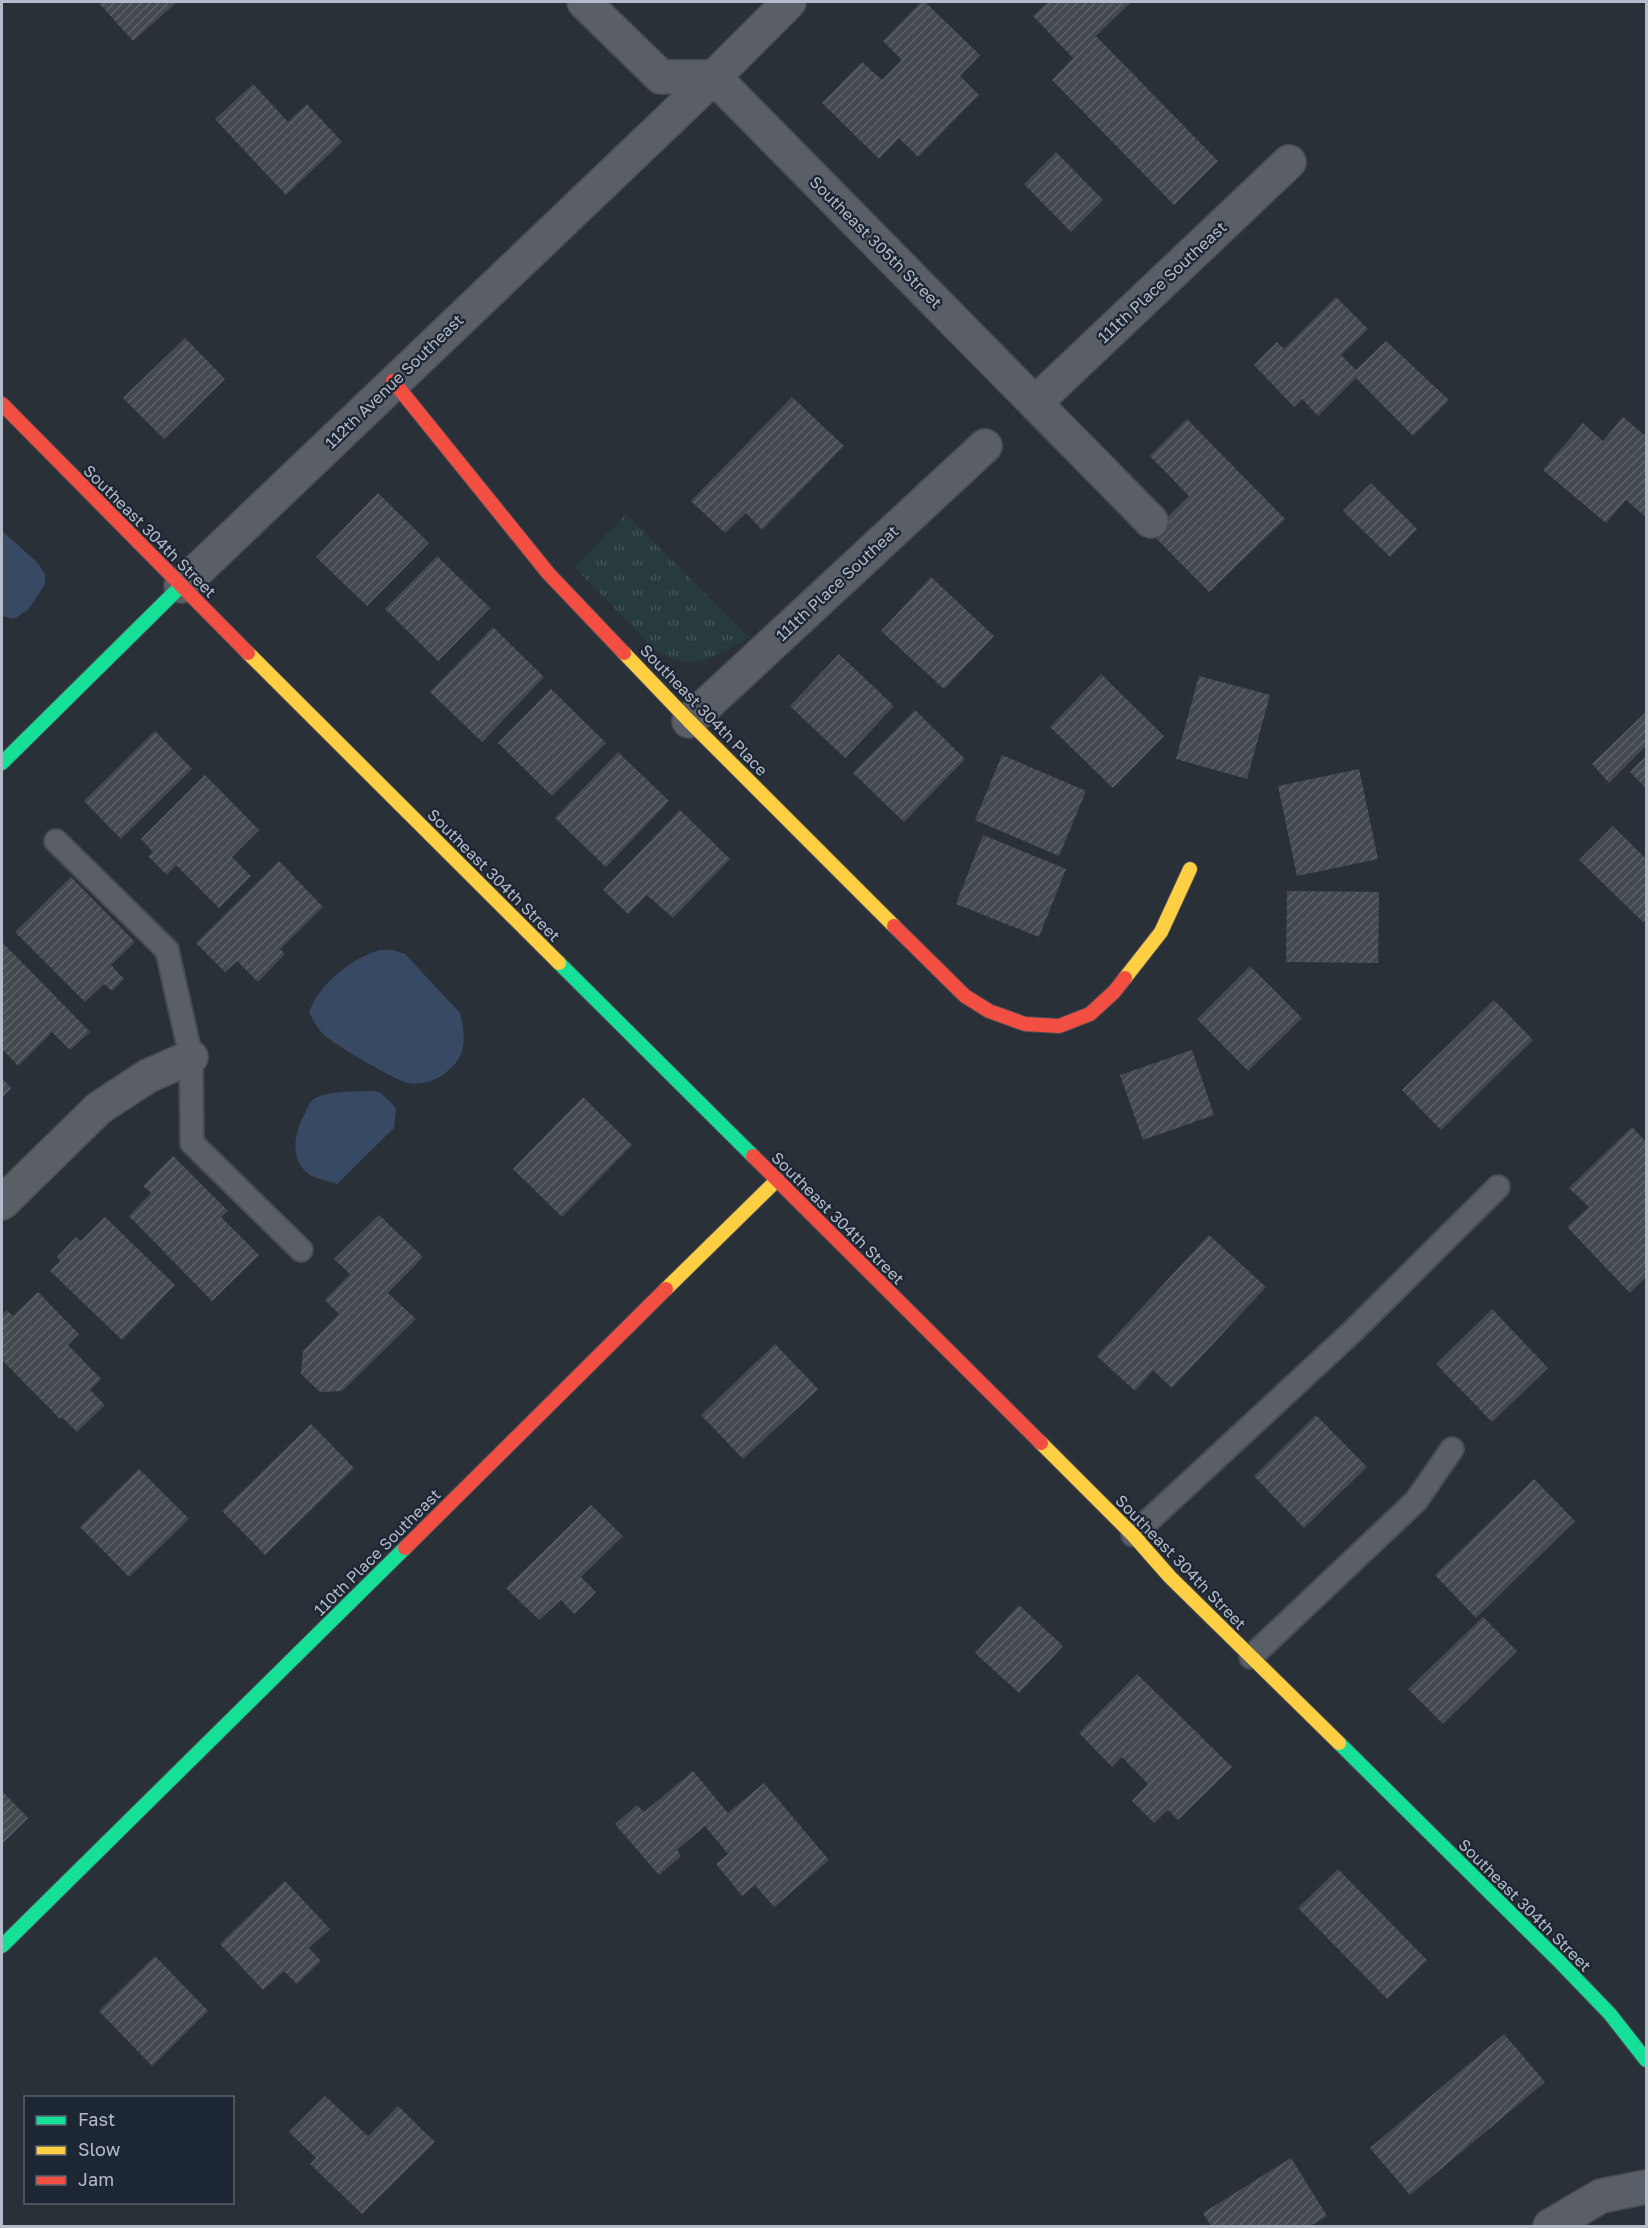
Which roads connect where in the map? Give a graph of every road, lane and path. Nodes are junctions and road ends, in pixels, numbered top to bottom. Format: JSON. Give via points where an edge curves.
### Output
{"nodes":[{"id":1,"x":584,"y":2,"type":"edge"},
{"id":2,"x":789,"y":2,"type":"edge"},
{"id":3,"x":714,"y":77,"type":"junction"},
{"id":4,"x":1289,"y":162,"type":"dead end"},
{"id":5,"x":393,"y":381,"type":"junction"},
{"id":6,"x":1035,"y":403,"type":"junction"},
{"id":7,"x":2,"y":404,"type":"edge"},
{"id":8,"x":985,"y":446,"type":"dead end"},
{"id":9,"x":1151,"y":521,"type":"dead end"},
{"id":10,"x":181,"y":586,"type":"junction"},
{"id":11,"x":689,"y":721,"type":"junction"},
{"id":12,"x":2,"y":764,"type":"edge"},
{"id":13,"x":56,"y":841,"type":"dead end"},
{"id":14,"x":1190,"y":869,"type":"dead end"},
{"id":15,"x":190,"y":1057,"type":"junction"},
{"id":16,"x":777,"y":1180,"type":"junction"},
{"id":17,"x":1498,"y":1187,"type":"dead end"},
{"id":18,"x":2,"y":1203,"type":"edge"},
{"id":19,"x":301,"y":1250,"type":"dead end"},
{"id":20,"x":1452,"y":1449,"type":"dead end"},
{"id":21,"x":1133,"y":1535,"type":"junction"},
{"id":22,"x":1251,"y":1657,"type":"junction"},
{"id":23,"x":2,"y":1946,"type":"edge"},
{"id":24,"x":1647,"y":2060,"type":"edge"},
{"id":25,"x":1647,"y":2187,"type":"edge"},
{"id":26,"x":1550,"y":2226,"type":"edge"}],
"edges":[{"from":1,"to":3,"type":"street","via":[[661,77]]},
{"from":2,"to":3,"type":"street","name":"112th Avenue Southeast"},
{"from":3,"to":5,"type":"street","name":"112th Avenue Southeast"},
{"from":3,"to":6,"type":"street","name":"Southeast 305th Street"},
{"from":4,"to":6,"type":"street","name":"111th Place Southeast"},
{"from":5,"to":10,"type":"street","name":"112th Avenue Southeast"},
{"from":5,"to":11,"type":"street","name":"Southeast 304th Place","via":[[548,573]]},
{"from":6,"to":9,"type":"street","name":"Southeast 305th Street"},
{"from":7,"to":10,"type":"street","name":"Southeast 304th Street"},
{"from":8,"to":11,"type":"street","name":"111th Place Southeat"},
{"from":10,"to":12,"type":"street","name":"112th Avenue Southeast"},
{"from":10,"to":16,"type":"street","name":"Southeast 304th Street"},
{"from":11,"to":14,"type":"street","name":"Southeast 304th Place","via":[[965,996],[989,1011],[1025,1024],[1059,1026],[1090,1014],[1114,992],[1161,932]]},
{"from":13,"to":15,"type":"lane","via":[[167,950]]},
{"from":15,"to":18,"type":"street","via":[[148,1076],[99,1108]]},
{"from":15,"to":19,"type":"lane","via":[[192,1143]]},
{"from":16,"to":21,"type":"street","name":"Southeast 304th Street"},
{"from":16,"to":23,"type":"street","name":"110th Place Southeast"},
{"from":17,"to":21,"type":"lane","via":[[1352,1332]]},
{"from":20,"to":22,"type":"lane","via":[[1416,1501]]},
{"from":21,"to":22,"type":"street","name":"Southeast 304th Street"},
{"from":22,"to":24,"type":"street","name":"Southeast 304th Street","via":[[1557,1959]]},
{"from":25,"to":26,"type":"street","via":[[1601,2196]]}]}
